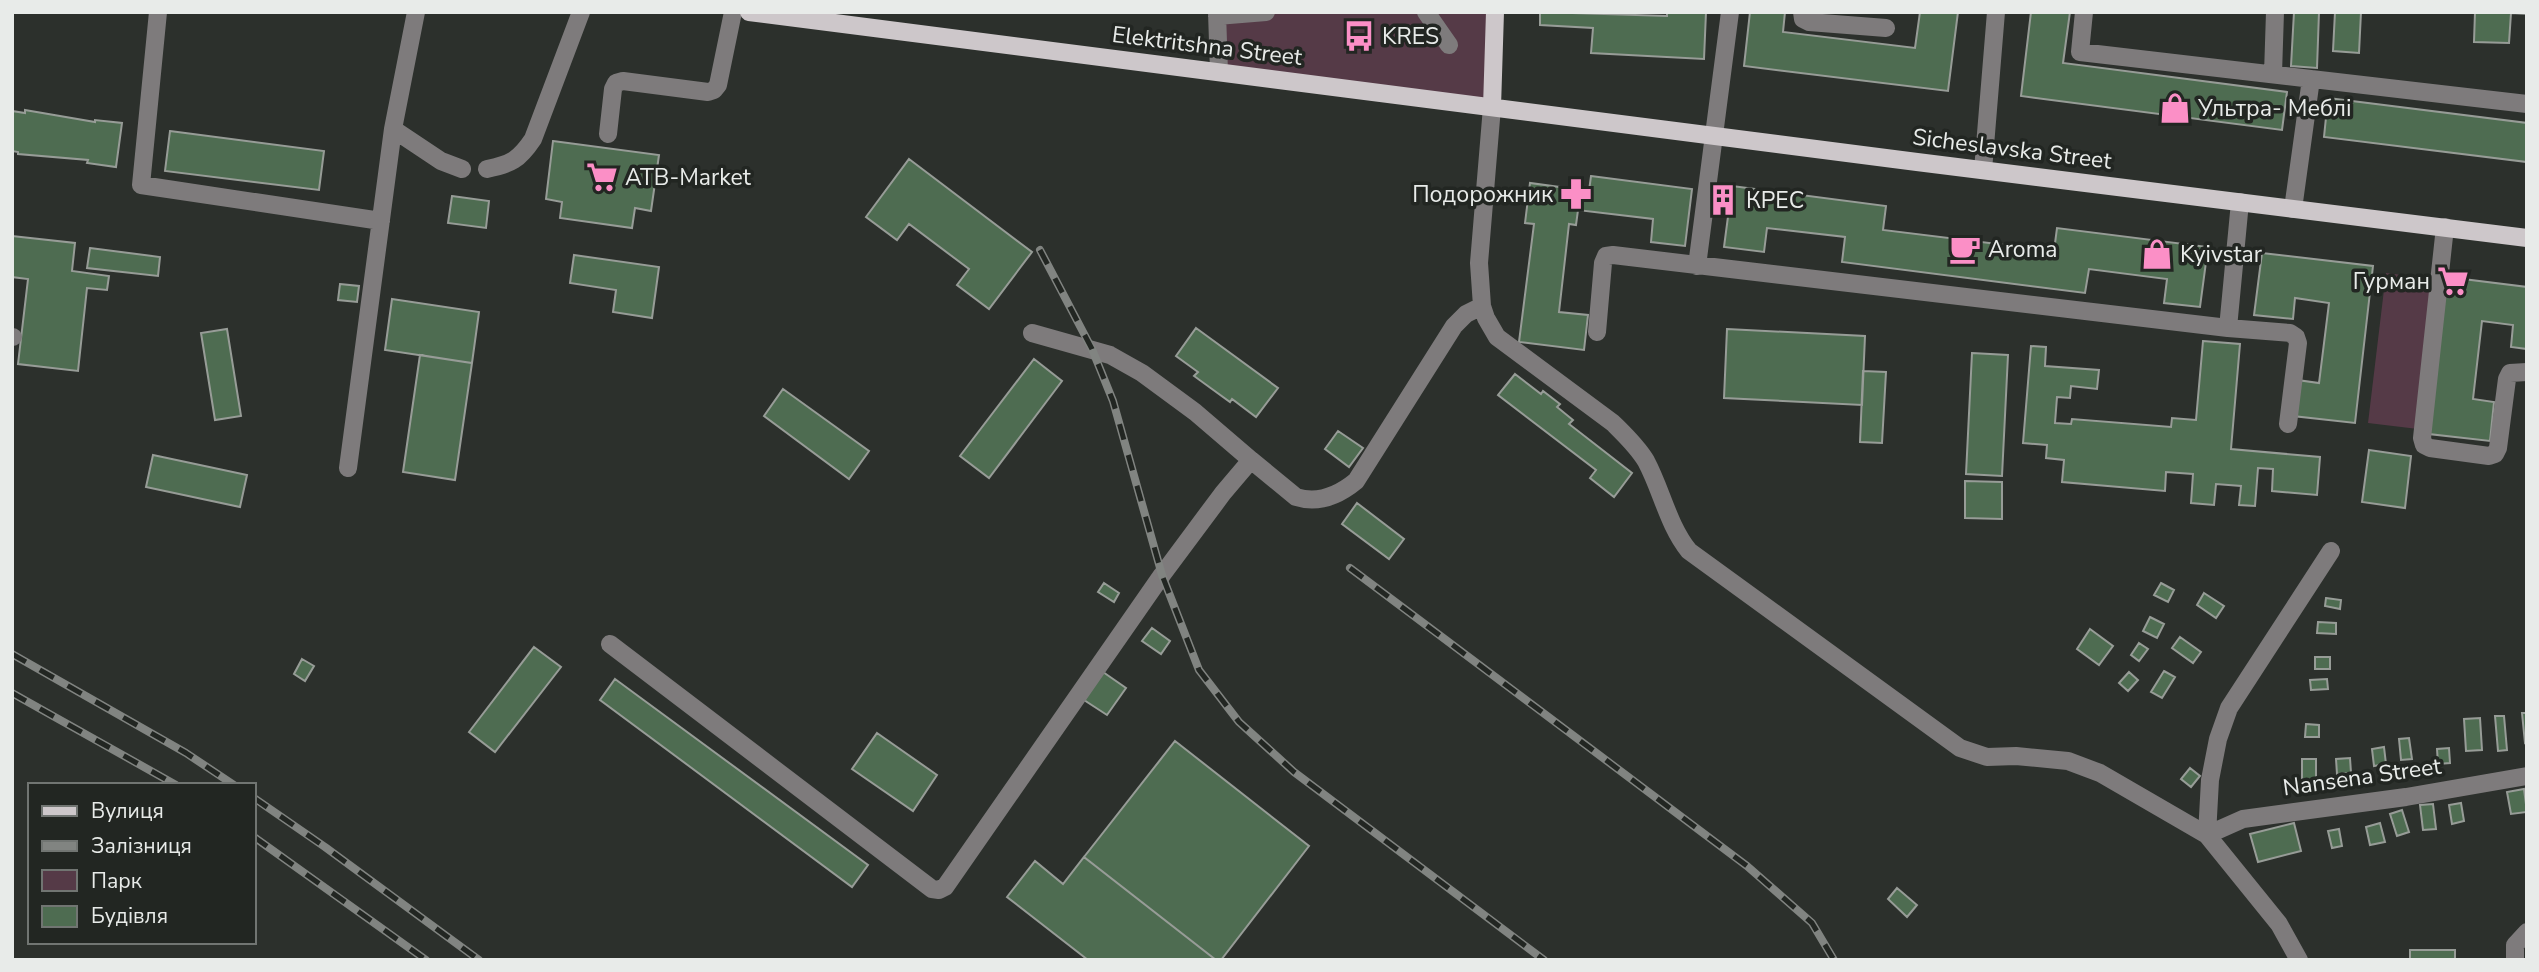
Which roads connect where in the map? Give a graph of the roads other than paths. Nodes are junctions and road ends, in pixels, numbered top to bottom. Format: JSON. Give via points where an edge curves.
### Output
{"nodes":[{"id":1,"x":158,"y":12,"type":"edge"},
{"id":2,"x":416,"y":12,"type":"edge"},
{"id":3,"x":581,"y":12,"type":"edge"},
{"id":4,"x":733,"y":12,"type":"edge"},
{"id":5,"x":749,"y":12,"type":"edge"},
{"id":6,"x":1266,"y":12,"type":"edge"},
{"id":7,"x":1426,"y":12,"type":"edge"},
{"id":8,"x":1495,"y":12,"type":"edge"},
{"id":9,"x":1730,"y":12,"type":"edge"},
{"id":10,"x":1802,"y":12,"type":"edge"},
{"id":11,"x":1996,"y":12,"type":"edge"},
{"id":12,"x":2084,"y":12,"type":"edge"},
{"id":13,"x":2275,"y":12,"type":"edge"},
{"id":14,"x":1217,"y":14,"type":"edge"},
{"id":15,"x":1886,"y":28,"type":"dead end"},
{"id":16,"x":1449,"y":46,"type":"dead end"},
{"id":17,"x":1219,"y":72,"type":"junction"},
{"id":18,"x":2273,"y":74,"type":"junction"},
{"id":19,"x":2311,"y":79,"type":"junction"},
{"id":20,"x":2527,"y":104,"type":"edge"},
{"id":21,"x":1492,"y":107,"type":"junction"},
{"id":22,"x":393,"y":129,"type":"junction"},
{"id":23,"x":608,"y":134,"type":"dead end"},
{"id":24,"x":1716,"y":135,"type":"junction"},
{"id":25,"x":462,"y":169,"type":"dead end"},
{"id":26,"x":487,"y":169,"type":"dead end"},
{"id":27,"x":1983,"y":170,"type":"junction"},
{"id":28,"x":2240,"y":202,"type":"junction"},
{"id":29,"x":2293,"y":209,"type":"junction"},
{"id":30,"x":381,"y":221,"type":"junction"},
{"id":31,"x":2445,"y":227,"type":"junction"},
{"id":32,"x":2527,"y":237,"type":"edge"},
{"id":33,"x":1697,"y":266,"type":"junction"},
{"id":34,"x":1482,"y":306,"type":"junction"},
{"id":35,"x":2228,"y":328,"type":"junction"},
{"id":36,"x":1597,"y":332,"type":"dead end"},
{"id":37,"x":1032,"y":333,"type":"dead end"},
{"id":38,"x":2527,"y":372,"type":"edge"},
{"id":39,"x":2288,"y":424,"type":"dead end"},
{"id":40,"x":1251,"y":460,"type":"junction"},
{"id":41,"x":348,"y":468,"type":"dead end"},
{"id":42,"x":2331,"y":551,"type":"dead end"},
{"id":43,"x":610,"y":644,"type":"dead end"},
{"id":44,"x":2527,"y":776,"type":"edge"},
{"id":45,"x":2207,"y":835,"type":"junction"},
{"id":46,"x":2527,"y":932,"type":"edge"},
{"id":47,"x":2299,"y":960,"type":"edge"},
{"id":48,"x":2515,"y":960,"type":"edge"}],
"edges":[{"from":1,"to":30,"type":"street","via":[[141,185]]},
{"from":2,"to":22,"type":"street"},
{"from":3,"to":26,"type":"street","via":[[533,139],[520,157]]},
{"from":4,"to":23,"type":"street","via":[[714,90],[616,83]]},
{"from":5,"to":17,"type":"main road","name":"Elektritshna Street"},
{"from":6,"to":14,"type":"street"},
{"from":7,"to":16,"type":"street"},
{"from":8,"to":21,"type":"main road"},
{"from":9,"to":24,"type":"street"},
{"from":10,"to":15,"type":"street","via":[[1809,22]]},
{"from":11,"to":27,"type":"street"},
{"from":12,"to":18,"type":"street","via":[[2080,52]]},
{"from":13,"to":18,"type":"street"},
{"from":14,"to":17,"type":"street"},
{"from":17,"to":21,"type":"main road","name":"Elektritshna Street"},
{"from":18,"to":19,"type":"street"},
{"from":19,"to":20,"type":"street"},
{"from":19,"to":29,"type":"street"},
{"from":21,"to":24,"type":"main road","name":"Sicheslavska Street"},
{"from":21,"to":34,"type":"street","via":[[1479,263]]},
{"from":22,"to":25,"type":"street","via":[[441,161]]},
{"from":22,"to":30,"type":"street"},
{"from":24,"to":27,"type":"main road","name":"Sicheslavska Street"},
{"from":24,"to":33,"type":"street"},
{"from":27,"to":28,"type":"main road","name":"Sicheslavska Street"},
{"from":28,"to":29,"type":"main road","name":"Sicheslavska Street"},
{"from":28,"to":35,"type":"street"},
{"from":29,"to":31,"type":"main road","name":"Sicheslavska Street"},
{"from":30,"to":41,"type":"street"},
{"from":31,"to":32,"type":"main road","name":"Sicheslavska Street"},
{"from":31,"to":38,"type":"street","via":[[2424,445],[2495,454],[2507,379],[2510,373]]},
{"from":33,"to":35,"type":"street"},
{"from":33,"to":36,"type":"street","via":[[1606,256]]},
{"from":34,"to":40,"type":"street","via":[[1454,326],[1356,481],[1344,491],[1305,500],[1296,497]]},
{"from":34,"to":45,"type":"street","via":[[1497,337],[1630,439],[1689,551],[1960,748],[1987,757],[2068,761],[2100,773]]},
{"from":35,"to":39,"type":"street","via":[[2296,337]]},
{"from":37,"to":40,"type":"street","via":[[1110,355],[1142,373]]},
{"from":40,"to":43,"type":"street","via":[[1162,575],[939,890]]},
{"from":42,"to":45,"type":"street","via":[[2229,708],[2210,780]]},
{"from":44,"to":45,"type":"street","name":"Nansena Street","via":[[2243,819]]},
{"from":45,"to":47,"type":"street","via":[[2279,925]]},
{"from":46,"to":48,"type":"street","via":[[2515,945]]}]}
